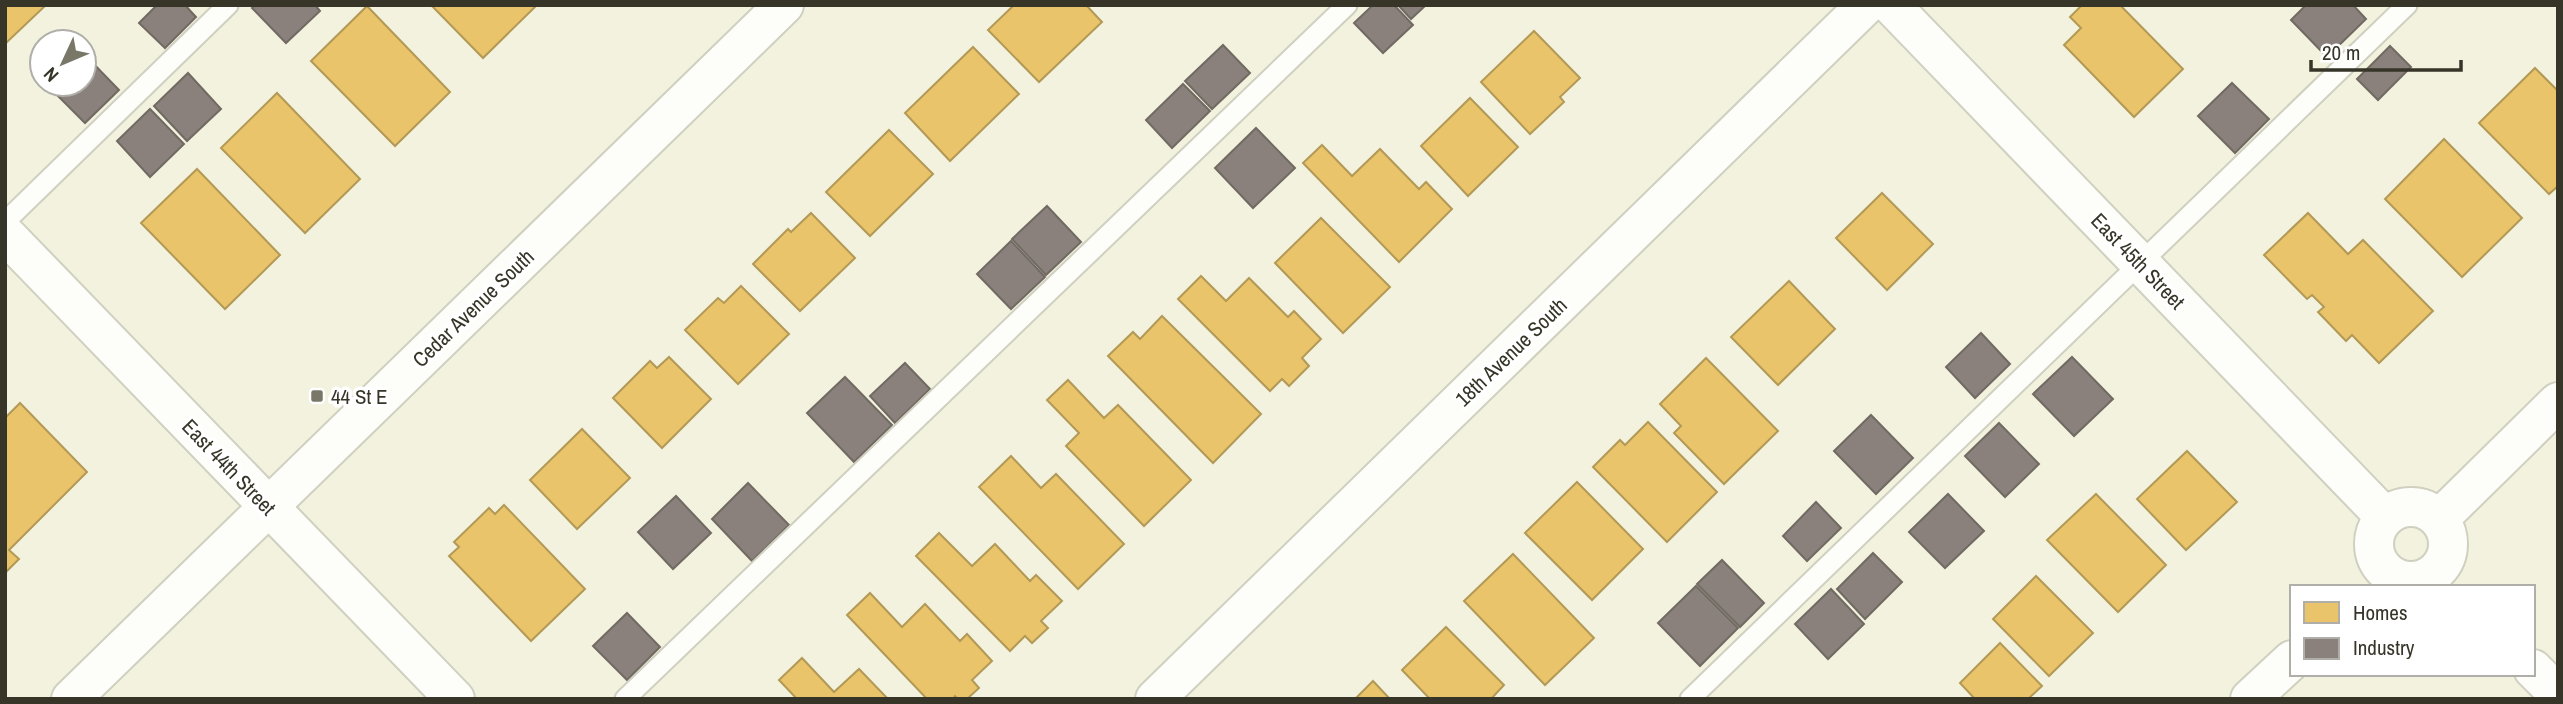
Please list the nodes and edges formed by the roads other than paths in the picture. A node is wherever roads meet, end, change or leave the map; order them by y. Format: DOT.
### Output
graph roads {
  1 [pos="228,5"];
  2 [pos="784,5"];
  3 [pos="1347,5"];
  4 [pos="1867,5"];
  5 [pos="1891,5"];
  6 [pos="2407,5"];
  7 [pos="5,222"];
  8 [pos="5,234"];
  9 [pos="2141,264"];
  10 [pos="2558,402"];
  11 [pos="268,508"];
  12 [pos="2385,517"];
  13 [pos="2439,519"];
  14 [pos="2377,579"];
  15 [pos="2445,579"];
  16 [pos="2290,662"];
  17 [pos="2535,671"];
  18 [pos="2558,694"];
  19 [pos="71,699"];
  20 [pos="455,699"];
  21 [pos="625,699"];
  22 [pos="1155,699"];
  23 [pos="1690,699"];
  24 [pos="2250,699"];
  1 -- 7 [label="lane"];
  2 -- 11 [label="street, Cedar Avenue South"];
  3 -- 21 [label="lane"];
  4 -- 22 [label="street, 18th Avenue South"];
  5 -- 9 [label="street, East 45th Street"];
  6 -- 9 [label="lane"];
  8 -- 11 [label="street, East 44th Street"];
  9 -- 12 [label="street, East 45th Street"];
  9 -- 23 [label="lane"];
  10 -- 13 [label="street"];
  11 -- 19 [label="street, Cedar Avenue South"];
  11 -- 20 [label="street, East 44th Street"];
  12 -- 13 [label="street"];
  12 -- 14 [label="street"];
  13 -- 15 [label="street"];
  14 -- 15 [label="street"];
  16 -- 24 [label="street"];
  17 -- 18 [label="street"];
}
